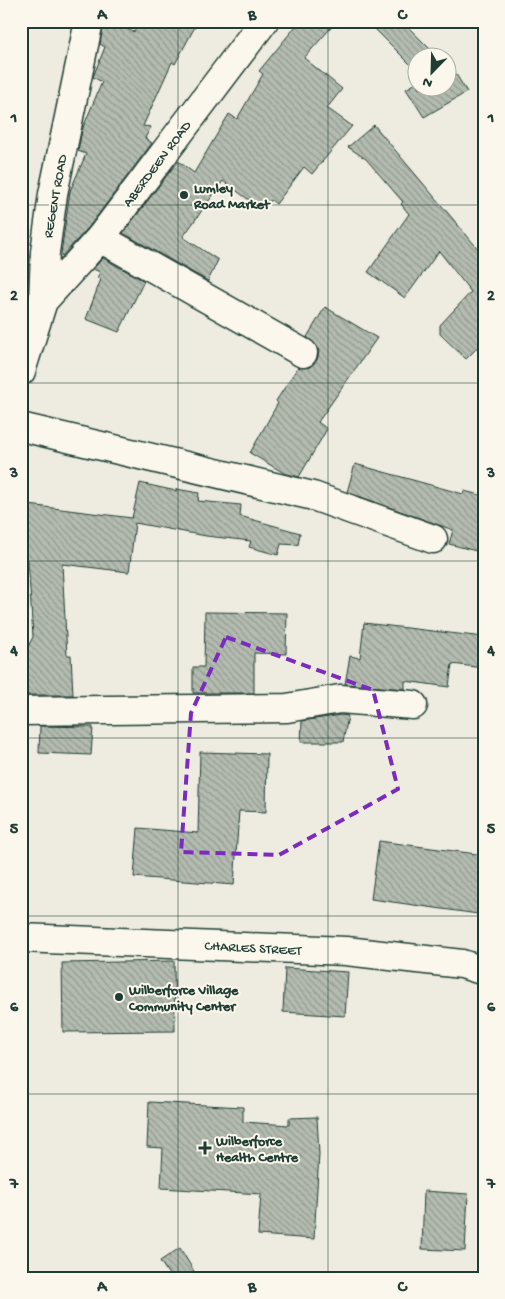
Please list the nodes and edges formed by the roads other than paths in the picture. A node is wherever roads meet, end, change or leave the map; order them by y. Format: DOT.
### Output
graph roads {
  1 [pos="89,21"];
  2 [pos="264,21"];
  3 [pos="100,238"];
  4 [pos="44,301"];
  5 [pos="303,353"];
  6 [pos="21,371"];
  7 [pos="21,427"];
  8 [pos="434,539"];
  9 [pos="413,705"];
  10 [pos="21,711"];
  11 [pos="21,938"];
  12 [pos="484,971"];
  1 -- 4 [label="street, REGENT ROAD"];
  2 -- 3 [label="street, ABERDEEN ROAD"];
  3 -- 4 [label="street, ABERDEEN ROAD"];
  3 -- 5 [label="street"];
  4 -- 6 [label="street, REGENT ROAD"];
  7 -- 8 [label="street"];
  9 -- 10 [label="street"];
  11 -- 12 [label="street, CHARLES STREET"];
}
